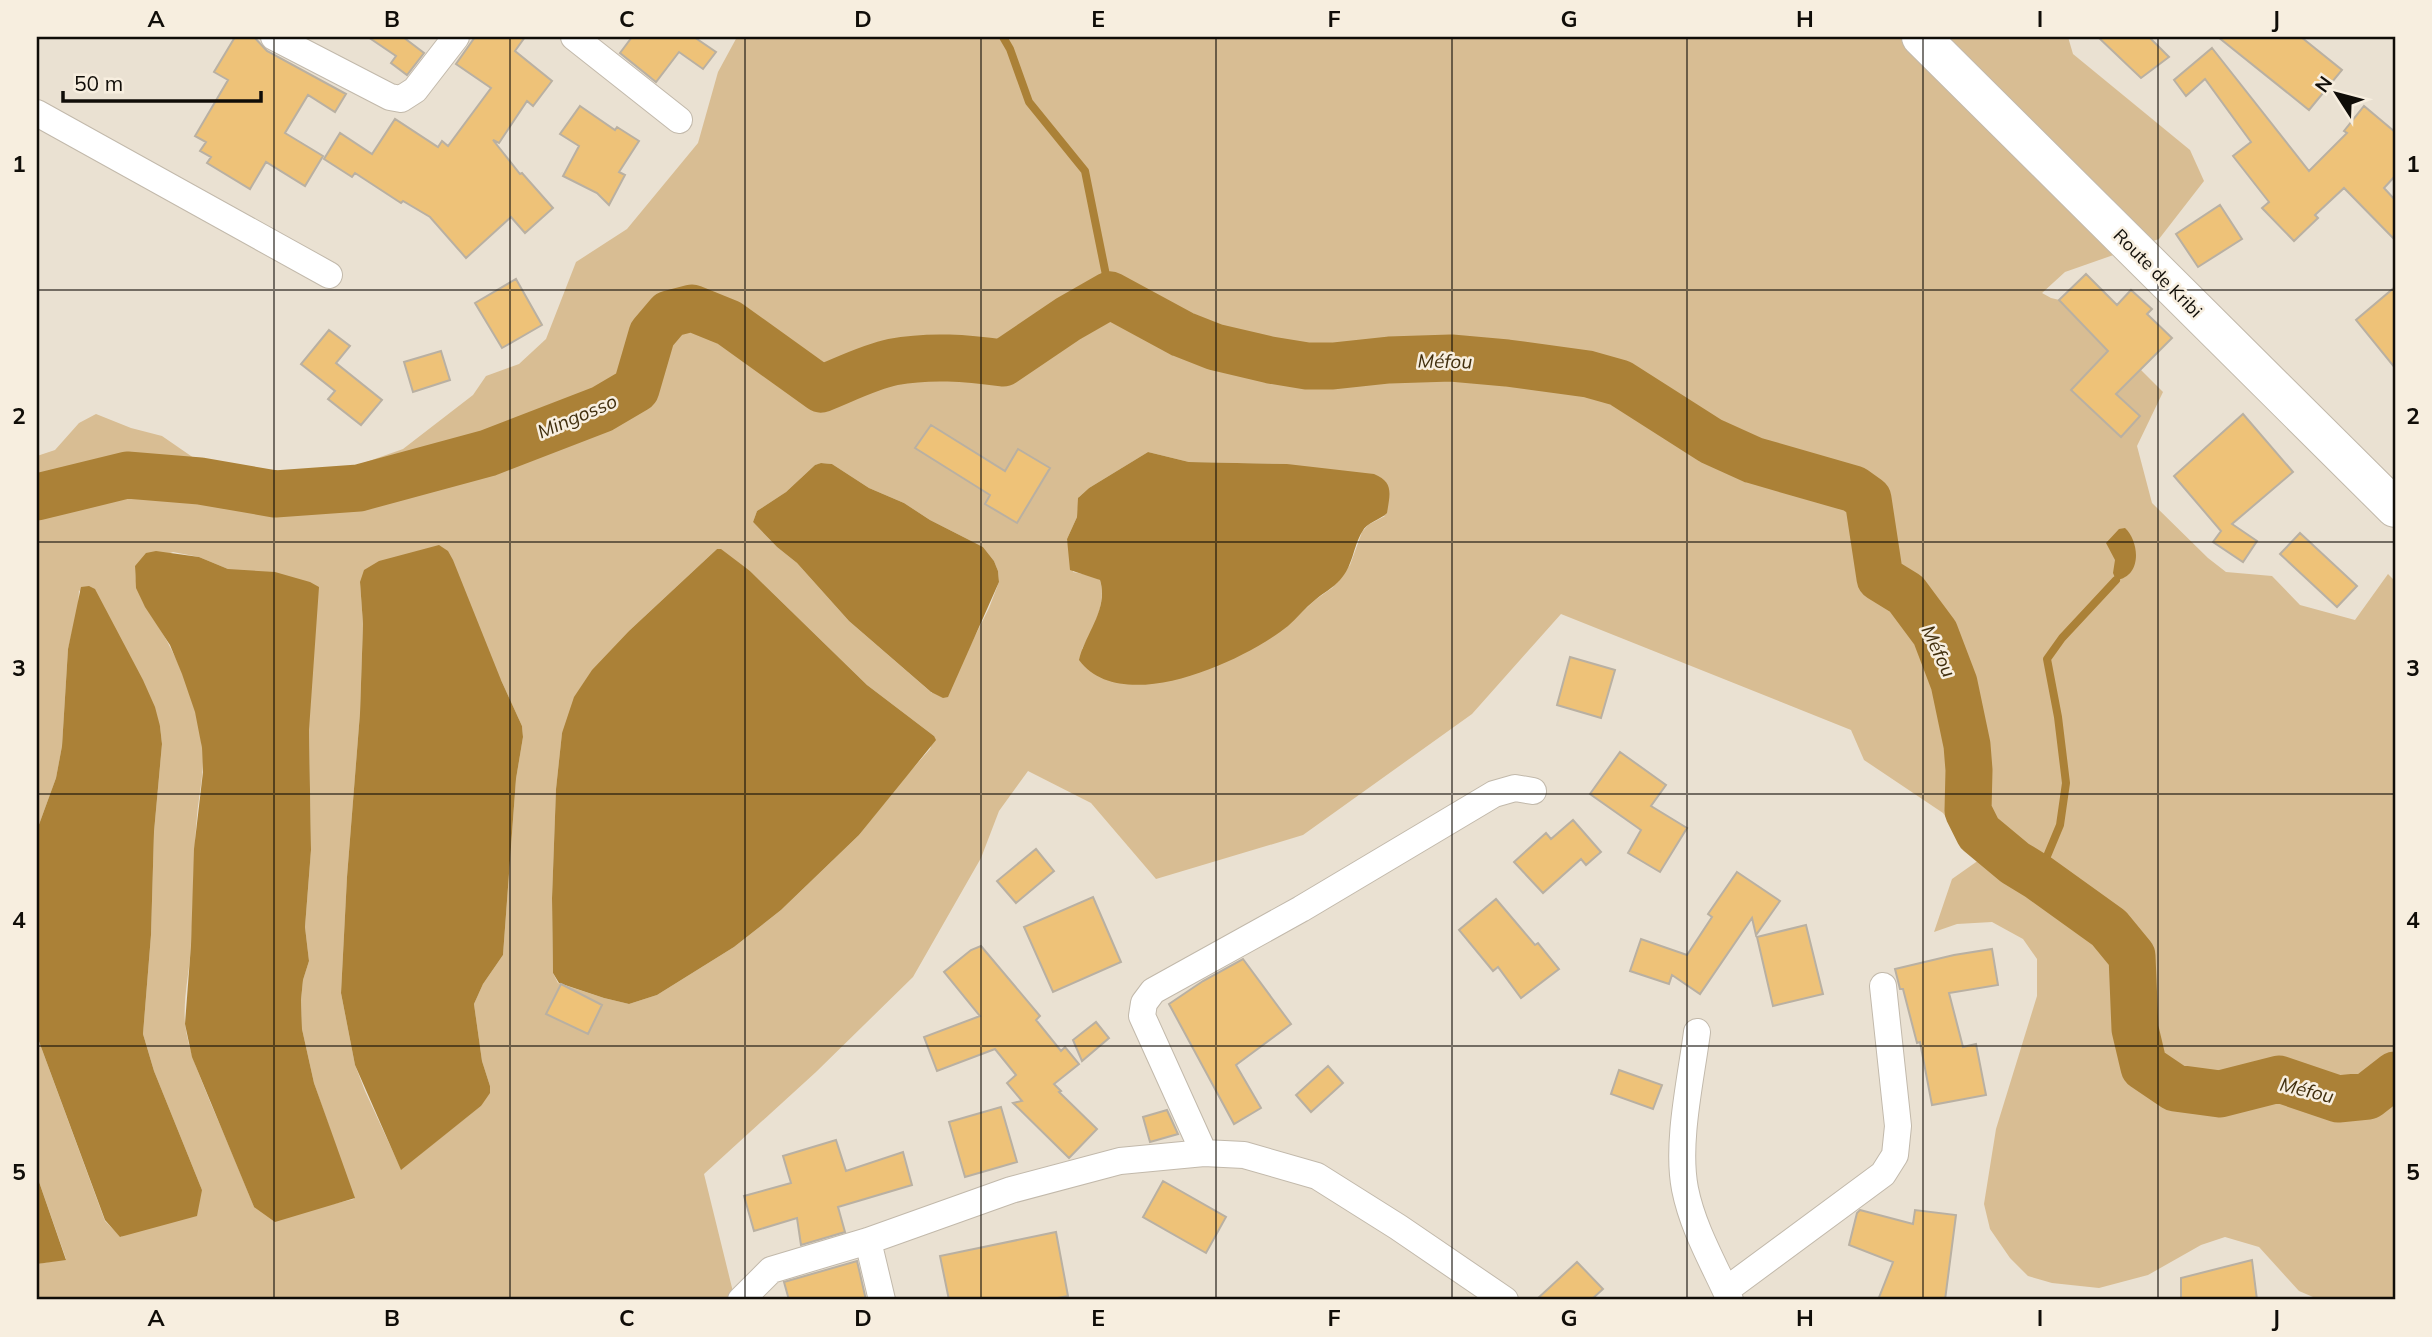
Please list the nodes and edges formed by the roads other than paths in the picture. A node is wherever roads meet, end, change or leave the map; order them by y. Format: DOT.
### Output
graph roads {
  1 [pos="274,37"];
  2 [pos="456,37"];
  3 [pos="574,37"];
  4 [pos="1921,37"];
  5 [pos="37,113"];
  6 [pos="679,120"];
  7 [pos="329,275"];
  8 [pos="2395,508"];
  9 [pos="1533,791"];
  10 [pos="1883,986"];
  11 [pos="1697,1032"];
  12 [pos="1204,1153"];
  13 [pos="867,1241"];
  14 [pos="1471,1291"];
  15 [pos="1728,1295"];
  16 [pos="741,1300"];
  17 [pos="882,1300"];
  18 [pos="1505,1300"];
  1 -- 2 [label="street"];
  3 -- 6 [label="street"];
  4 -- 8 [label="main road, Route de Kribi"];
  5 -- 7 [label="street"];
  9 -- 12 [label="street"];
  10 -- 15 [label="street"];
  11 -- 15 [label="street"];
  12 -- 13 [label="street"];
  12 -- 14 [label="street"];
  13 -- 16 [label="street"];
  13 -- 17 [label="street"];
  14 -- 18 [label="street"];
}
